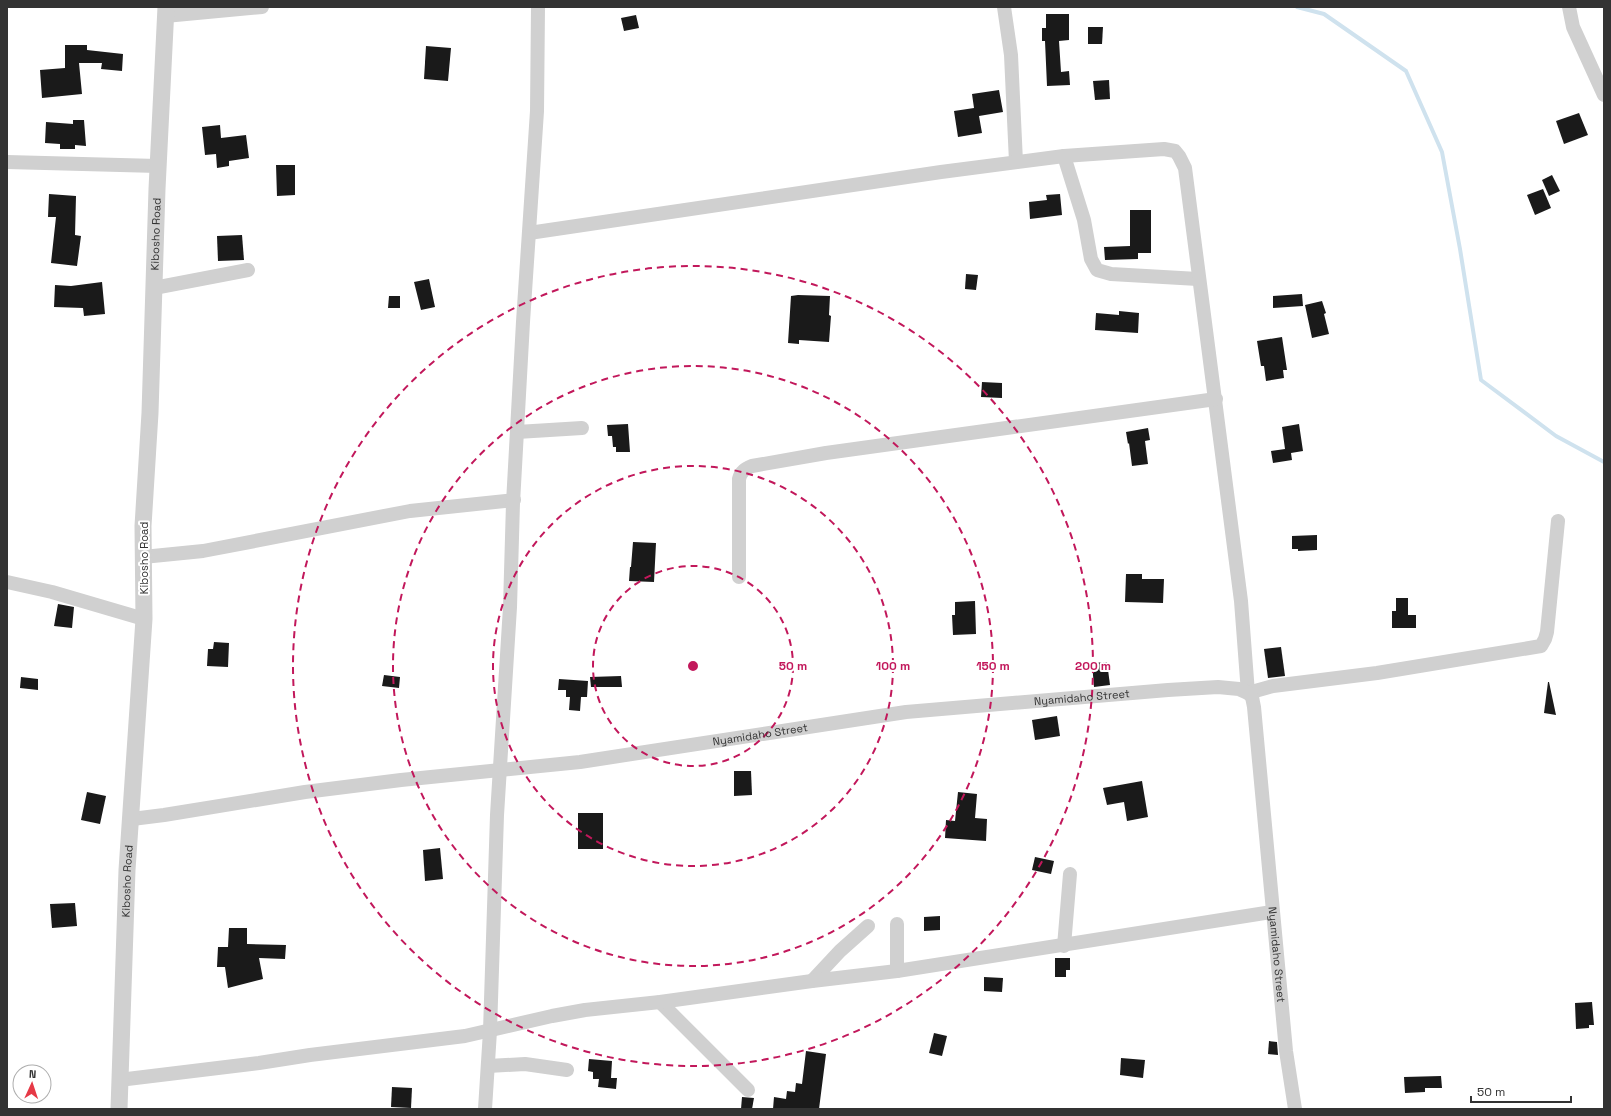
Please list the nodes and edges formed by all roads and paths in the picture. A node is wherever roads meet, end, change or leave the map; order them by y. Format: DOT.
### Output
graph roads {
  1 [pos="262,7"];
  2 [pos="538,7"];
  3 [pos="1004,7"];
  4 [pos="1569,7"];
  5 [pos="166,12"];
  6 [pos="1604,95"];
  7 [pos="1064,156"];
  8 [pos="7,162"];
  9 [pos="1016,162"];
  10 [pos="158,166"];
  11 [pos="528,233"];
  12 [pos="248,270"];
  13 [pos="1198,279"];
  14 [pos="154,288"];
  15 [pos="1216,399"];
  16 [pos="582,428"];
  17 [pos="517,432"];
  18 [pos="514,500"];
  19 [pos="1558,521"];
  20 [pos="143,557"];
  21 [pos="739,577"];
  22 [pos="7,582"];
  23 [pos="144,619"];
  24 [pos="1248,693"];
  25 [pos="500,769"];
  26 [pos="132,819"];
  27 [pos="1070,874"];
  28 [pos="1272,912"];
  29 [pos="897,924"];
  30 [pos="868,926"];
  31 [pos="1064,946"];
  32 [pos="897,971"];
  33 [pos="812,981"];
  34 [pos="660,1002"];
  35 [pos="490,1031"];
  36 [pos="488,1066"];
  37 [pos="567,1070"];
  38 [pos="119,1080"];
  39 [pos="748,1090"];
  40 [pos="119,1109"];
  41 [pos="485,1109"];
  42 [pos="1295,1109"];
  1 -- 5 [label="street"];
  2 -- 11 [label="street"];
  3 -- 9 [label="street"];
  4 -- 6 [label="street"];
  5 -- 10 [label="street, Kibosho Road"];
  7 -- 9 [label="street"];
  7 -- 13 [label="street"];
  7 -- 13 [label="street"];
  8 -- 10 [label="street"];
  9 -- 11 [label="street"];
  10 -- 14 [label="street, Kibosho Road"];
  11 -- 17 [label="street"];
  12 -- 14 [label="street"];
  13 -- 15 [label="street"];
  14 -- 20 [label="street, Kibosho Road"];
  15 -- 21 [label="street"];
  15 -- 24 [label="street"];
  16 -- 17 [label="street"];
  17 -- 18 [label="street"];
  18 -- 20 [label="street"];
  18 -- 25 [label="street"];
  19 -- 24 [label="street"];
  20 -- 23 [label="street, Kibosho Road"];
  22 -- 23 [label="street"];
  23 -- 26 [label="street, Kibosho Road"];
  24 -- 25 [label="street, Nyamidaho Street"];
  24 -- 28 [label="street, Nyamidaho Street"];
  25 -- 26 [label="street, Nyamidaho Street"];
  25 -- 35 [label="street"];
  26 -- 38 [label="street, Kibosho Road"];
  27 -- 31 [label="street"];
  28 -- 31 [label="street"];
  28 -- 42 [label="street, Nyamidaho Street"];
  29 -- 32 [label="street"];
  30 -- 33 [label="street"];
  31 -- 32 [label="street"];
  32 -- 33 [label="street"];
  33 -- 34 [label="street"];
  34 -- 35 [label="street"];
  34 -- 39 [label="street"];
  35 -- 36 [label="street"];
  35 -- 38 [label="street"];
  36 -- 37 [label="street"];
  36 -- 41 [label="street"];
  38 -- 40 [label="street, Kibosho Road"];
}
